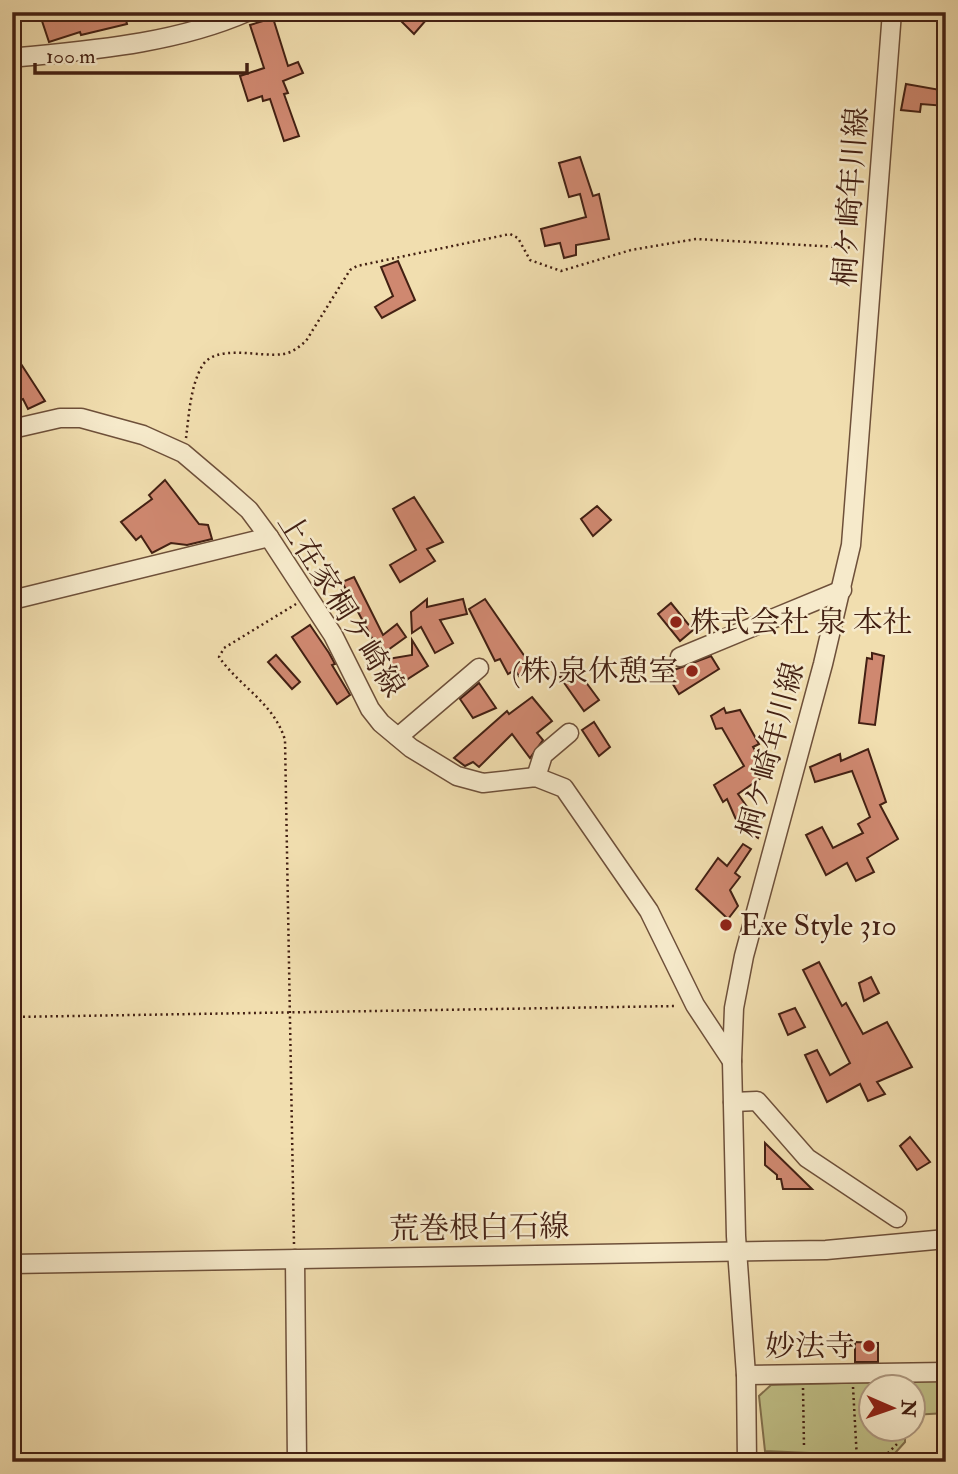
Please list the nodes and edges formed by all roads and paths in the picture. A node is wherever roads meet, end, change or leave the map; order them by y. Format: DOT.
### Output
graph roads {
  1 [pos="247,12"];
  2 [pos="892,12"];
  3 [pos="12,58"];
  4 [pos="875,249"];
  5 [pos="12,429"];
  6 [pos="183,453"];
  7 [pos="269,537"];
  8 [pos="842,590"];
  9 [pos="308,597"];
  10 [pos="12,600"];
  11 [pos="680,657"];
  12 [pos="479,668"];
  13 [pos="569,733"];
  14 [pos="398,737"];
  15 [pos="536,778"];
  16 [pos="695,1005"];
  17 [pos="290,1013"];
  18 [pos="12,1017"];
  19 [pos="732,1061"];
  20 [pos="733,1102"];
  21 [pos="897,1218"];
  22 [pos="946,1239"];
  23 [pos="737,1252"];
  24 [pos="295,1259"];
  25 [pos="12,1264"];
  26 [pos="946,1372"];
  27 [pos="802,1374"];
  28 [pos="852,1374"];
  29 [pos="746,1375"];
  30 [pos="898,1442"];
  31 [pos="804,1446"];
  32 [pos="856,1460"];
  33 [pos="880,1461"];
  34 [pos="297,1462"];
  35 [pos="747,1462"];
  1 -- 3 [label="street"];
  2 -- 4 [label="street, 桐ケ崎年川線"];
  4 -- 6 [label="path"];
  4 -- 8 [label="street, 桐ケ崎年川線"];
  5 -- 6 [label="street, 上在家桐ケ崎線"];
  6 -- 7 [label="street, 上在家桐ケ崎線"];
  7 -- 9 [label="street, 上在家桐ケ崎線"];
  7 -- 10 [label="street"];
  8 -- 11 [label="street"];
  8 -- 19 [label="street, 桐ケ崎年川線"];
  9 -- 14 [label="street, 上在家桐ケ崎線"];
  9 -- 17 [label="path"];
  12 -- 14 [label="street"];
  13 -- 15 [label="street"];
  14 -- 15 [label="street, 上在家桐ケ崎線"];
  15 -- 16 [label="street"];
  16 -- 17 [label="path"];
  16 -- 19 [label="street"];
  17 -- 18 [label="path"];
  17 -- 24 [label="path"];
  19 -- 20 [label="street, 桐ケ崎年川線"];
  20 -- 21 [label="street"];
  20 -- 23 [label="street, 桐ケ崎年川線"];
  22 -- 23 [label="street, 荒巻根白石線"];
  23 -- 24 [label="street, 荒巻根白石線"];
  23 -- 29 [label="street, 桐ケ崎年川線"];
  24 -- 25 [label="street, 荒巻根白石線"];
  24 -- 34 [label="street"];
  26 -- 28 [label="street"];
  27 -- 28 [label="street"];
  27 -- 29 [label="street"];
  27 -- 31 [label="path"];
  28 -- 32 [label="path"];
  29 -- 35 [label="street, 桐ケ崎年川線"];
  30 -- 33 [label="path"];
}
